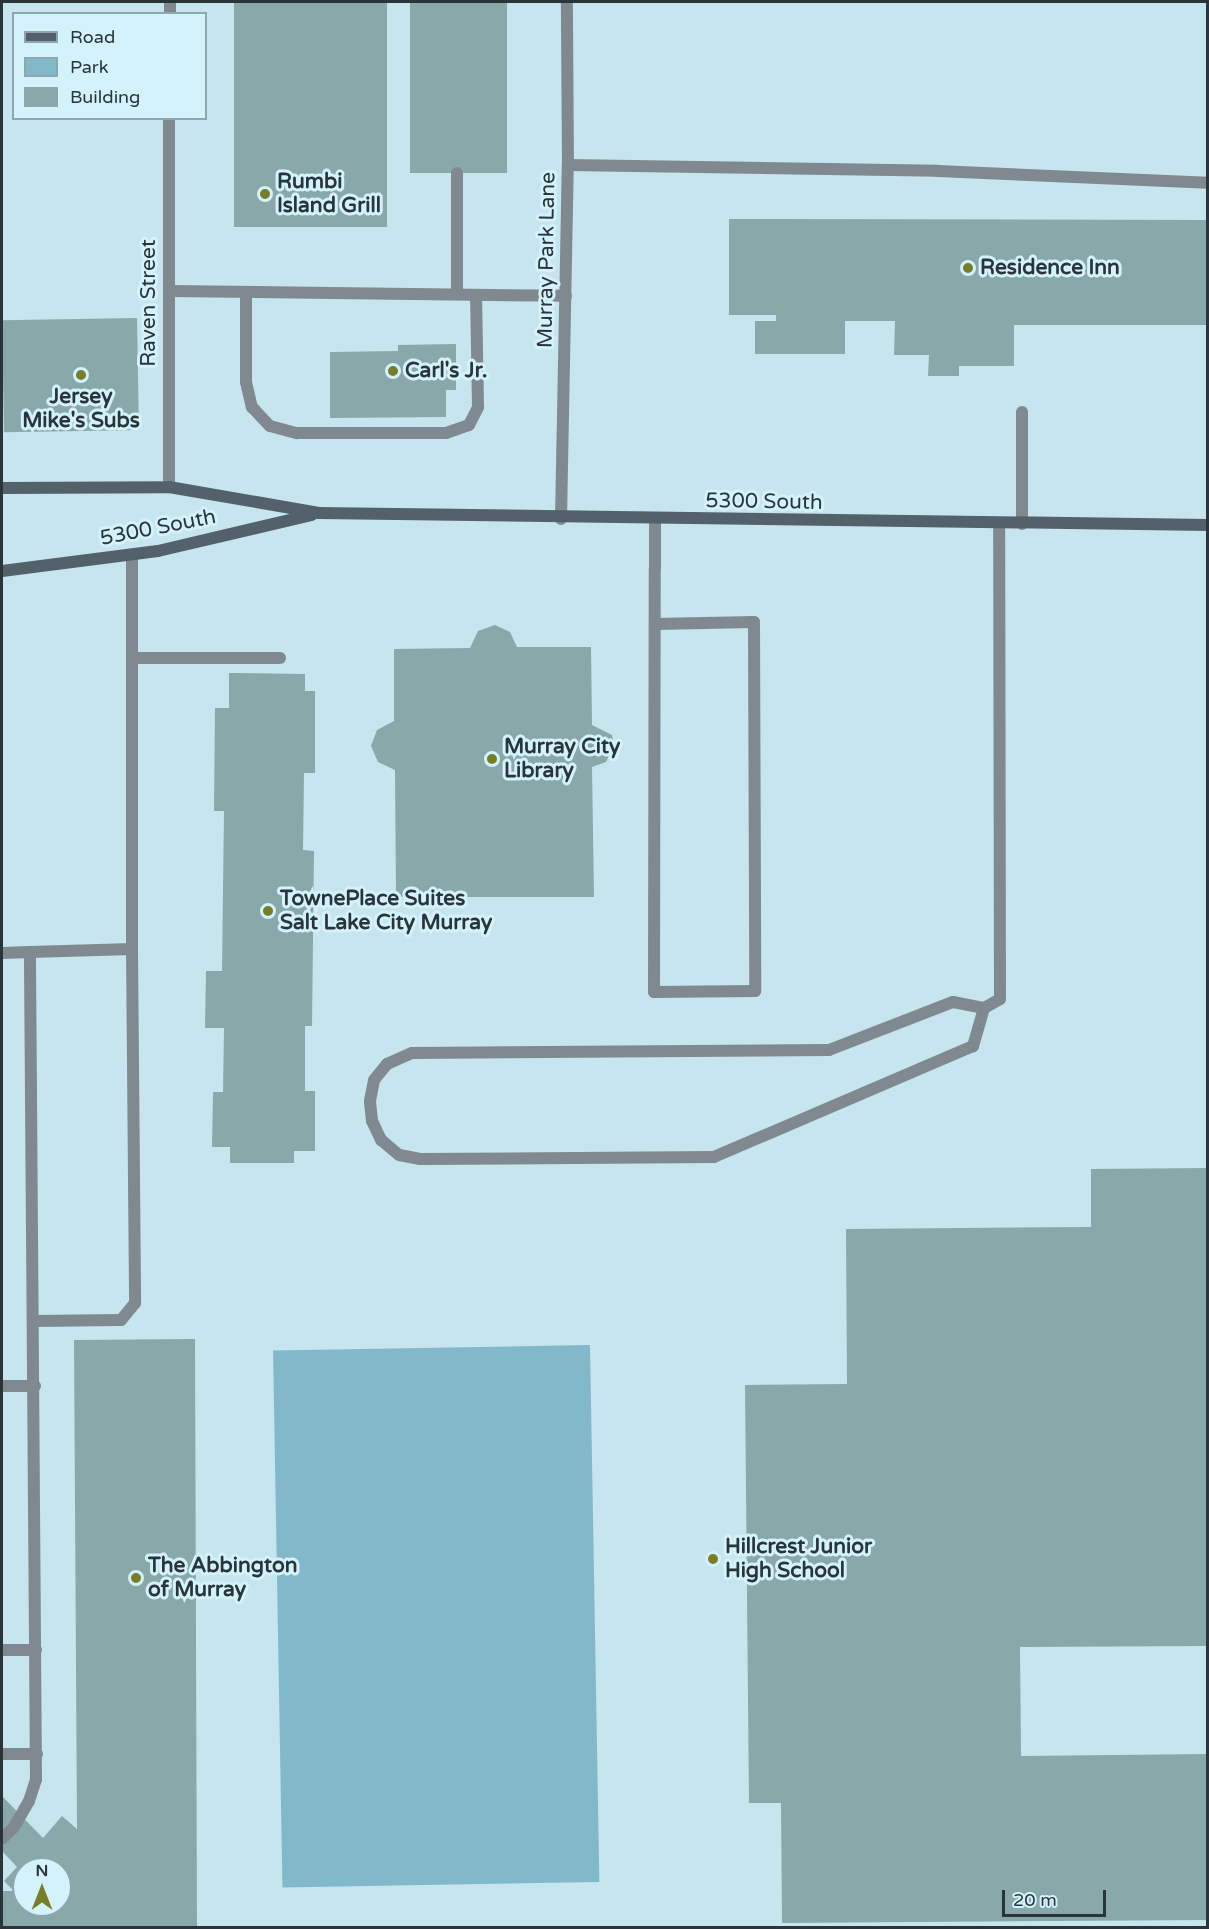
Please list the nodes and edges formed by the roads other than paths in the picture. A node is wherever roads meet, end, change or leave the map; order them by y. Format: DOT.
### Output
graph roads {
  1 [pos="567,2"];
  2 [pos="169,120"];
  3 [pos="568,165"];
  4 [pos="457,172"];
  5 [pos="1208,183"];
  6 [pos="169,291"];
  7 [pos="246,292"];
  8 [pos="457,294"];
  9 [pos="476,295"];
  10 [pos="566,296"];
  11 [pos="1022,412"];
  12 [pos="169,487"];
  13 [pos="2,489"];
  14 [pos="319,513"];
  15 [pos="561,519"];
  16 [pos="656,520"];
  17 [pos="999,524"];
  18 [pos="1022,524"];
  19 [pos="1208,525"];
  20 [pos="132,555"];
  21 [pos="2,571"];
  22 [pos="655,624"];
  23 [pos="132,658"];
  24 [pos="280,658"];
  25 [pos="132,949"];
  26 [pos="30,952"];
  27 [pos="2,953"];
  28 [pos="984,1008"];
  29 [pos="34,1321"];
  30 [pos="2,1386"];
  31 [pos="35,1386"];
  32 [pos="2,1650"];
  33 [pos="36,1650"];
  34 [pos="2,1754"];
  35 [pos="37,1754"];
  36 [pos="2,1839"];
  1 -- 3 [label="street, Murray Park Lane"];
  2 -- 6 [label="street, Raven Street"];
  3 -- 5 [label="street"];
  3 -- 10 [label="street, Murray Park Lane"];
  4 -- 8 [label="street"];
  6 -- 7 [label="street"];
  6 -- 12 [label="street, Raven Street"];
  7 -- 8 [label="street"];
  7 -- 9 [label="street"];
  8 -- 9 [label="street"];
  9 -- 10 [label="street"];
  10 -- 15 [label="street, Murray Park Lane"];
  11 -- 18 [label="street"];
  12 -- 13 [label="main road, 5300 South"];
  12 -- 14 [label="main road, 5300 South"];
  14 -- 15 [label="main road, 5300 South"];
  14 -- 20 [label="main road, 5300 South"];
  15 -- 16 [label="main road, 5300 South"];
  16 -- 17 [label="main road, 5300 South"];
  16 -- 22 [label="street"];
  17 -- 18 [label="main road, 5300 South"];
  17 -- 28 [label="street"];
  18 -- 19 [label="main road, 5300 South"];
  20 -- 21 [label="main road, 5300 South"];
  20 -- 23 [label="street"];
  22 -- 22 [label="street"];
  23 -- 24 [label="street"];
  23 -- 25 [label="street"];
  25 -- 26 [label="street"];
  25 -- 29 [label="street"];
  26 -- 27 [label="street"];
  26 -- 29 [label="street"];
  28 -- 28 [label="street"];
  29 -- 31 [label="street"];
  30 -- 31 [label="street"];
  31 -- 33 [label="street"];
  32 -- 33 [label="street"];
  33 -- 35 [label="street"];
  34 -- 35 [label="street"];
  35 -- 36 [label="street"];
}
